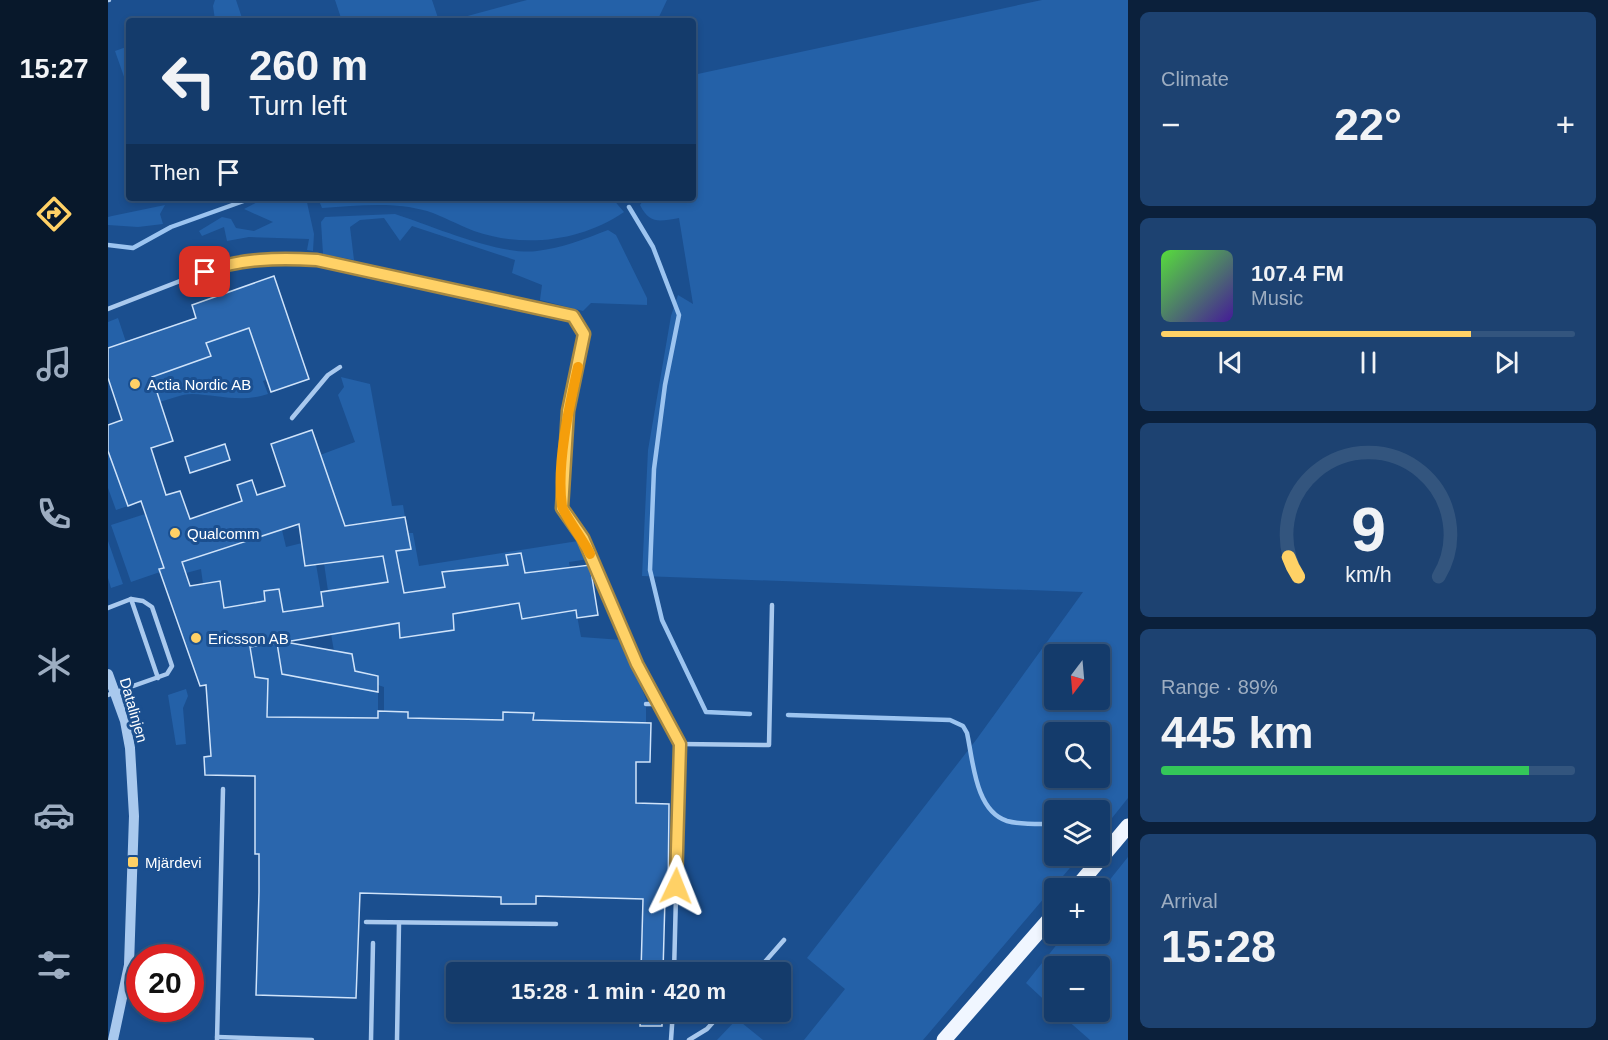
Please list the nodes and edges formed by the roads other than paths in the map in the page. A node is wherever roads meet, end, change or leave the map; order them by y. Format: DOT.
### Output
graph roads {
  1 [pos="108,309"];
  2 [pos="340,367"];
  3 [pos="292,418"];
  4 [pos="131,599"];
  5 [pos="772,605"];
  6 [pos="108,608"];
  7 [pos="108,674"];
  8 [pos="158,678"];
  9 [pos="112,694"];
  10 [pos="646,704"];
  11 [pos="657,704"];
  12 [pos="680,744"];
  13 [pos="223,789"];
  14 [pos="1128,826"];
  15 [pos="1085,878"];
  16 [pos="366,922"];
  17 [pos="399,923"];
  18 [pos="556,924"];
  19 [pos="1044,926"];
  20 [pos="784,939"];
  21 [pos="373,943"];
  22 [pos="1020,956"];
  23 [pos="674,962"];
  24 [pos="764,962"];
  25 [pos="672,1022"];
  26 [pos="713,1022"];
  27 [pos="217,1039"];
  28 [pos="113,1040"];
  29 [pos="312,1040"];
  30 [pos="371,1040"];
  31 [pos="397,1040"];
  32 [pos="670,1040"];
  33 [pos="689,1040"];
  34 [pos="944,1040"];
  35 [pos="959,1040"];
  1 -- 11 [label="lane"];
  2 -- 3 [label="lane"];
  4 -- 6 [label="lane"];
  4 -- 8 [label="lane"];
  4 -- 8 [label="lane"];
  5 -- 12 [label="lane"];
  7 -- 9 [label="street, Datalinjen"];
  8 -- 9 [label="lane"];
  9 -- 28 [label="street, Datalinjen"];
  10 -- 11 [label="lane"];
  11 -- 12 [label="lane"];
  12 -- 23 [label="lane"];
  13 -- 27 [label="lane"];
  14 -- 15 [label="main road"];
  16 -- 17 [label="lane"];
  17 -- 18 [label="lane"];
  17 -- 31 [label="lane"];
  19 -- 22 [label="main road"];
  20 -- 24 [label="lane"];
  21 -- 30 [label="lane"];
  22 -- 34 [label="main road"];
  22 -- 35 [label="main road"];
  25 -- 32 [label="lane"];
  26 -- 33 [label="lane"];
  27 -- 29 [label="lane"];
}
